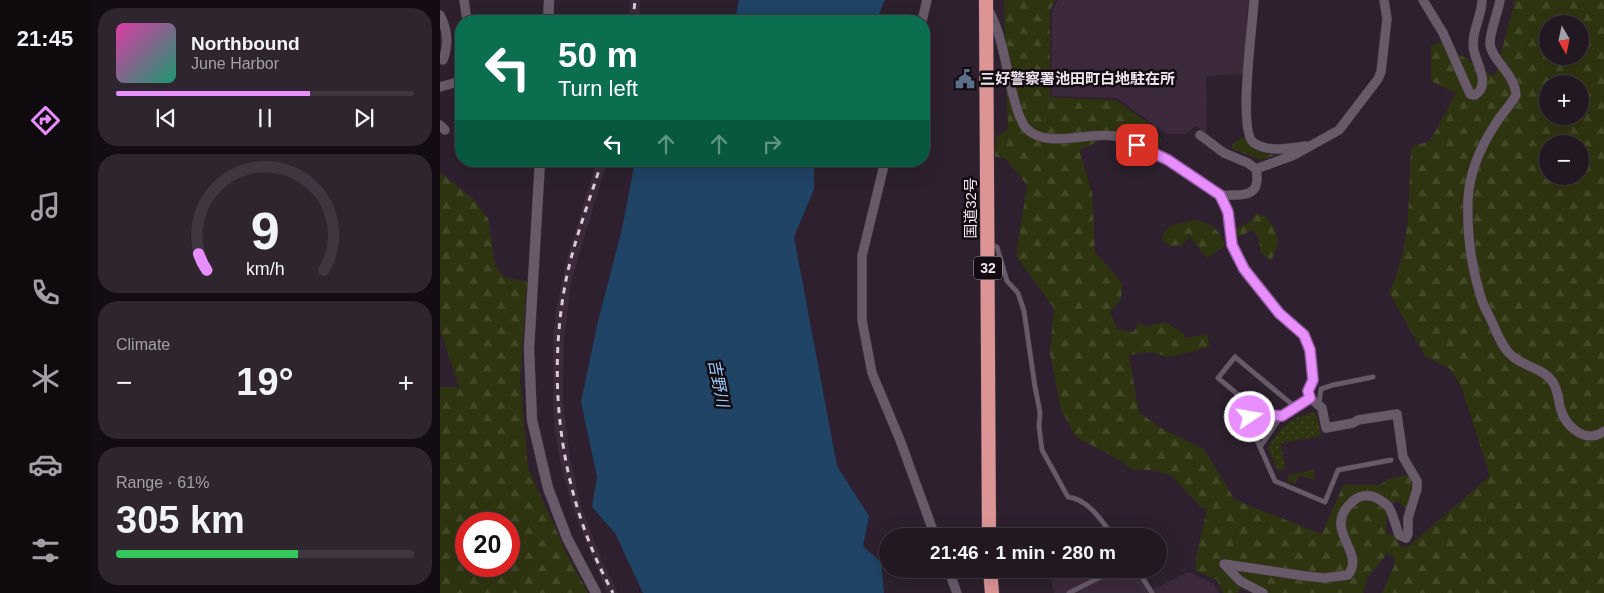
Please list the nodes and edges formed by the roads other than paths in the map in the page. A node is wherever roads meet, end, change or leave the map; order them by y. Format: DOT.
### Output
graph roads {
  1 [pos="464,0"];
  2 [pos="549,0"];
  3 [pos="927,0"];
  4 [pos="1254,0"];
  5 [pos="1384,0"];
  6 [pos="1423,0"];
  7 [pos="1500,0"];
  8 [pos="1483,1"];
  9 [pos="986,3"];
  10 [pos="440,15"];
  11 [pos="467,15"];
  12 [pos="548,15"];
  13 [pos="923,15"];
  14 [pos="443,60"];
  15 [pos="455,83"];
  16 [pos="440,87"];
  17 [pos="1200,135"];
  18 [pos="1308,146"];
  19 [pos="540,167"];
  20 [pos="884,167"];
  21 [pos="1256,169"];
  22 [pos="1220,195"];
  23 [pos="987,244"];
  24 [pos="1373,377"];
  25 [pos="1310,398"];
  26 [pos="1319,405"];
  27 [pos="1294,406"];
  28 [pos="1255,407"];
  29 [pos="1282,416"];
  30 [pos="1604,431"];
  31 [pos="1260,447"];
  32 [pos="1391,460"];
  33 [pos="932,528"];
  34 [pos="989,528"];
  35 [pos="1108,528"];
  36 [pos="952,578"];
  37 [pos="991,578"];
  38 [pos="1098,578"];
  39 [pos="1143,578"];
  40 [pos="596,593"];
  41 [pos="958,593"];
  42 [pos="992,593"];
  43 [pos="1069,593"];
  44 [pos="1152,593"];
  45 [pos="1263,593"];
  1 -- 11 [label="street"];
  2 -- 12 [label="street"];
  3 -- 13 [label="street"];
  4 -- 18 [label="street"];
  5 -- 18 [label="street"];
  6 -- 8 [label="street"];
  7 -- 30 [label="street"];
  9 -- 22 [label="street"];
  9 -- 23 [label="highway, 国道32号 / 32"];
  10 -- 14 [label="street"];
  15 -- 16 [label="street"];
  17 -- 21 [label="street"];
  18 -- 21 [label="street"];
  19 -- 40 [label="street"];
  20 -- 33 [label="street"];
  21 -- 22 [label="street"];
  22 -- 25 [label="street"];
  23 -- 34 [label="highway, 国道32号 / 32"];
  23 -- 35 [label="lane"];
  24 -- 26 [label="lane"];
  25 -- 26 [label="street"];
  25 -- 27 [label="lane"];
  26 -- 45 [label="street"];
  27 -- 28 [label="lane"];
  27 -- 29 [label="lane"];
  28 -- 29 [label="lane"];
  28 -- 31 [label="lane"];
  29 -- 31 [label="lane"];
  31 -- 32 [label="lane"];
  36 -- 41 [label="street"];
  37 -- 42 [label="highway"];
  38 -- 43 [label="lane"];
  39 -- 44 [label="lane"];
}
